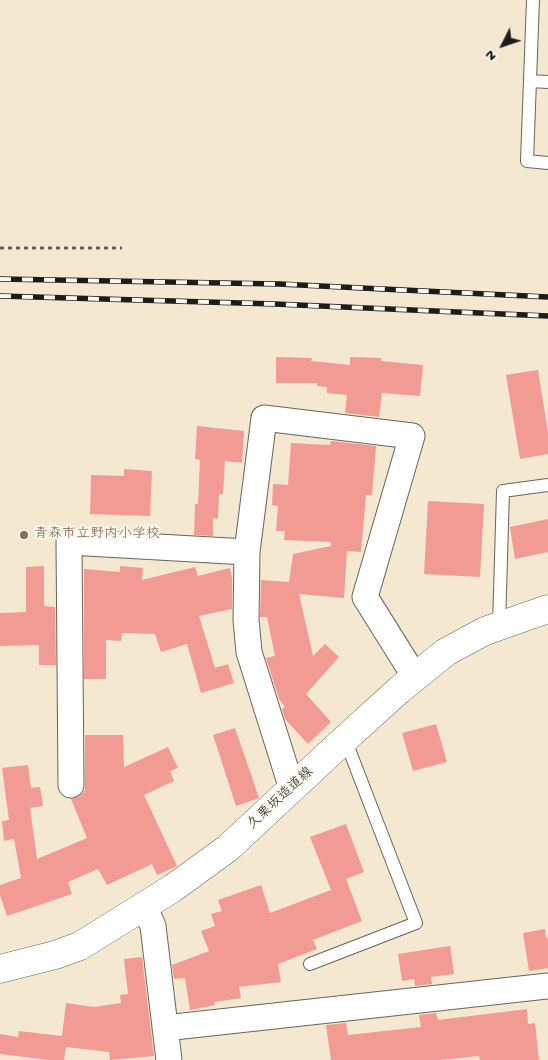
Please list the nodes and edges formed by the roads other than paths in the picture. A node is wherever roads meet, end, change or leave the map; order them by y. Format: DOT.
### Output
graph roads {
  1 [pos="533,0"];
  2 [pos="530,81"];
  3 [pos="548,82"];
  4 [pos="548,163"];
  5 [pos="548,486"];
  6 [pos="247,552"];
  7 [pos="548,609"];
  8 [pos="499,626"];
  9 [pos="415,677"];
  10 [pos="345,739"];
  11 [pos="71,784"];
  12 [pos="292,789"];
  13 [pos="144,906"];
  14 [pos="310,964"];
  15 [pos="0,969"];
  16 [pos="548,986"];
  17 [pos="165,1028"];
  18 [pos="169,1060"];
  1 -- 2 [label="lane"];
  2 -- 3 [label="lane"];
  2 -- 4 [label="lane"];
  5 -- 8 [label="lane"];
  6 -- 9 [label="street"];
  6 -- 11 [label="street"];
  6 -- 12 [label="street"];
  7 -- 8 [label="main road, 久栗坂造道線"];
  8 -- 9 [label="main road, 久栗坂造道線"];
  9 -- 10 [label="main road, 久栗坂造道線"];
  10 -- 12 [label="main road, 久栗坂造道線"];
  10 -- 14 [label="lane"];
  12 -- 13 [label="main road, 久栗坂造道線"];
  13 -- 15 [label="main road, 久栗坂造道線"];
  13 -- 17 [label="street"];
  16 -- 17 [label="street"];
  17 -- 18 [label="street"];
}
